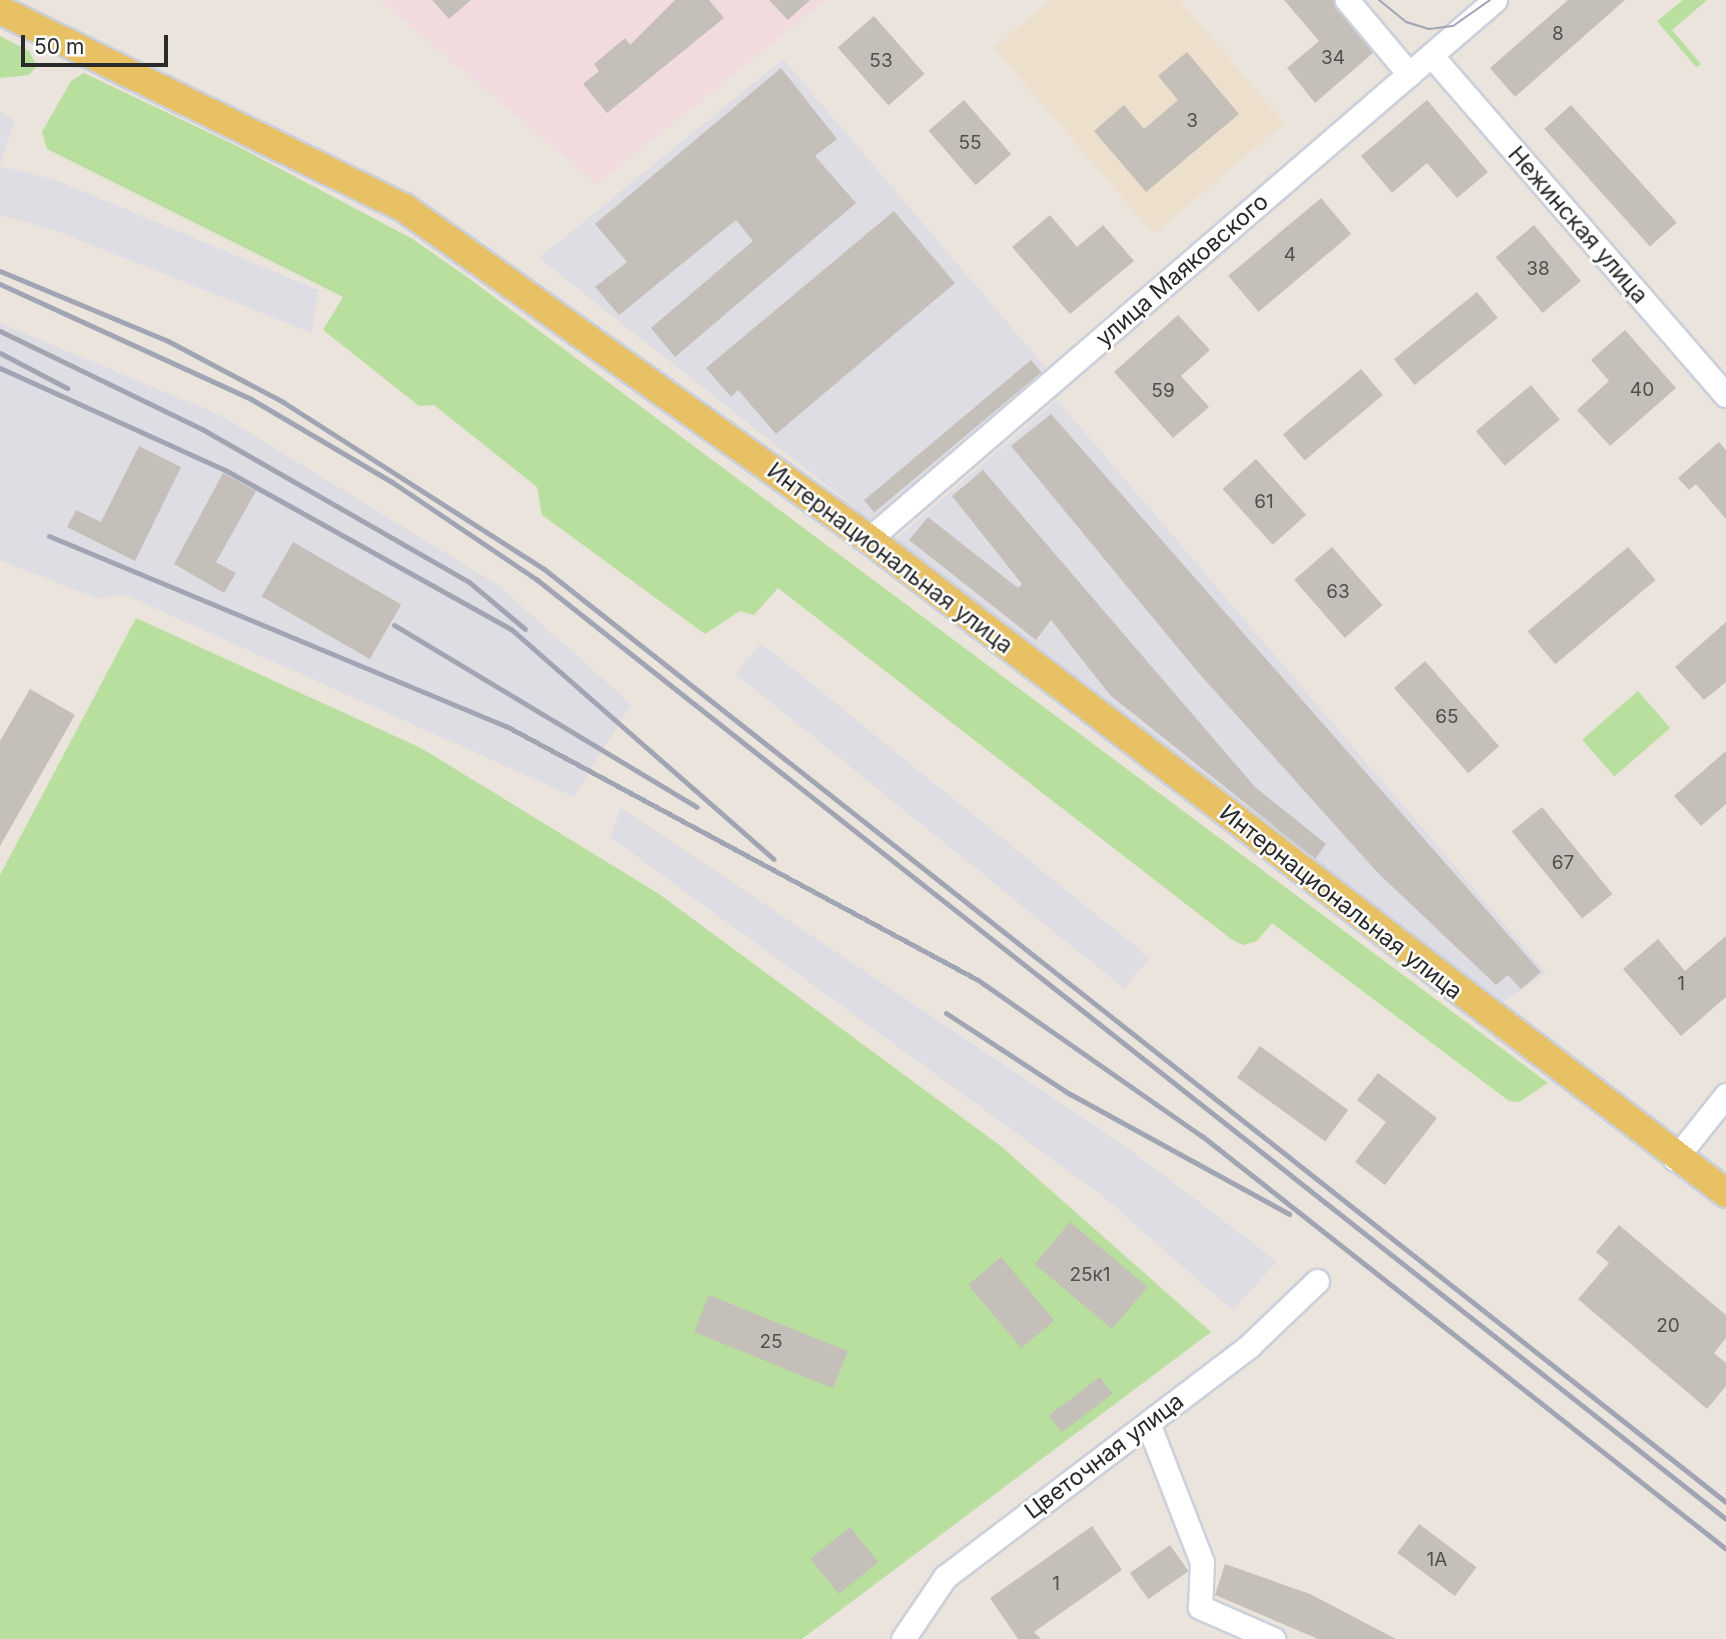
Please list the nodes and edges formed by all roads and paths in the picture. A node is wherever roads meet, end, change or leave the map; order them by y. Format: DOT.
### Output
graph roads {
  1 [pos="1348,0"];
  2 [pos="1495,0"];
  3 [pos="0,10"];
  4 [pos="1431,55"];
  5 [pos="1409,74"];
  6 [pos="1726,395"];
  7 [pos="869,539"];
  8 [pos="1726,1095"];
  9 [pos="1675,1159"];
  10 [pos="1726,1193"];
  11 [pos="1317,1281"];
  12 [pos="1148,1423"];
  13 [pos="903,1639"];
  14 [pos="1273,1639"];
  1 -- 5 [label="street"];
  2 -- 4 [label="street, улица Маяковского"];
  3 -- 7 [label="main road, Интернациональная улица"];
  4 -- 5 [label="street, улица Маяковского"];
  4 -- 6 [label="street, Нежинская улица"];
  5 -- 7 [label="street, улица Маяковского"];
  7 -- 9 [label="main road, Интернациональная улица"];
  8 -- 9 [label="street"];
  9 -- 10 [label="main road, Интернациональная улица"];
  11 -- 12 [label="street, Цветочная улица"];
  12 -- 13 [label="street, Цветочная улица"];
  12 -- 14 [label="street"];
}
